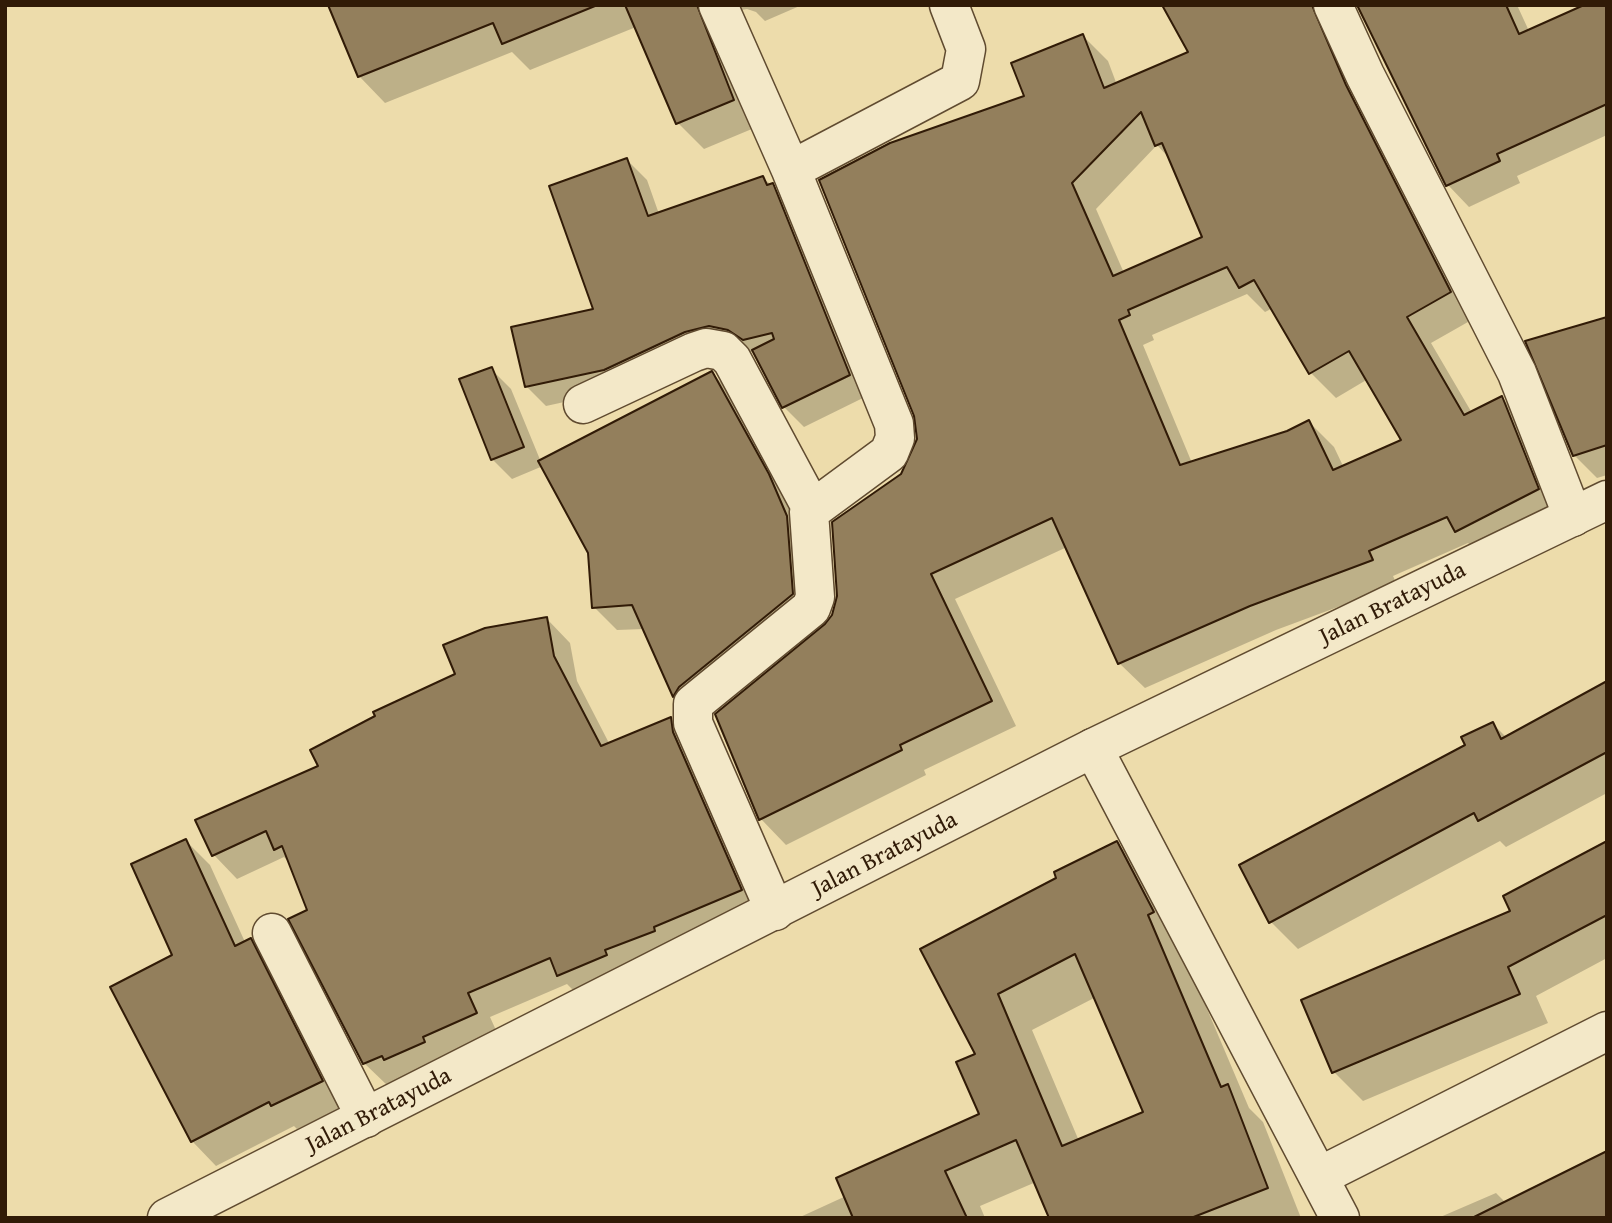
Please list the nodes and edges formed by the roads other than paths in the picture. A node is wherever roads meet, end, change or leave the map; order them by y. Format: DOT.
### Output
graph roads {
  1 [pos="718,5"];
  2 [pos="949,5"];
  3 [pos="1333,5"];
  4 [pos="790,170"];
  5 [pos="583,404"];
  6 [pos="1607,500"];
  7 [pos="811,509"];
  8 [pos="1573,517"];
  9 [pos="1093,748"];
  10 [pos="775,911"];
  11 [pos="272,933"];
  12 [pos="1607,1031"];
  13 [pos="366,1118"];
  14 [pos="1320,1175"];
  15 [pos="167,1218"];
  16 [pos="1340,1218"];
  1 -- 4 [label="street"];
  2 -- 4 [label="street"];
  3 -- 8 [label="street"];
  4 -- 7 [label="street"];
  5 -- 7 [label="street"];
  6 -- 8 [label="street, Jalan Bratayuda"];
  7 -- 10 [label="street"];
  8 -- 9 [label="street, Jalan Bratayuda"];
  9 -- 10 [label="street, Jalan Bratayuda"];
  9 -- 14 [label="street"];
  10 -- 13 [label="street, Jalan Bratayuda"];
  11 -- 13 [label="street"];
  12 -- 14 [label="street"];
  13 -- 15 [label="street, Jalan Bratayuda"];
  14 -- 16 [label="street"];
}
